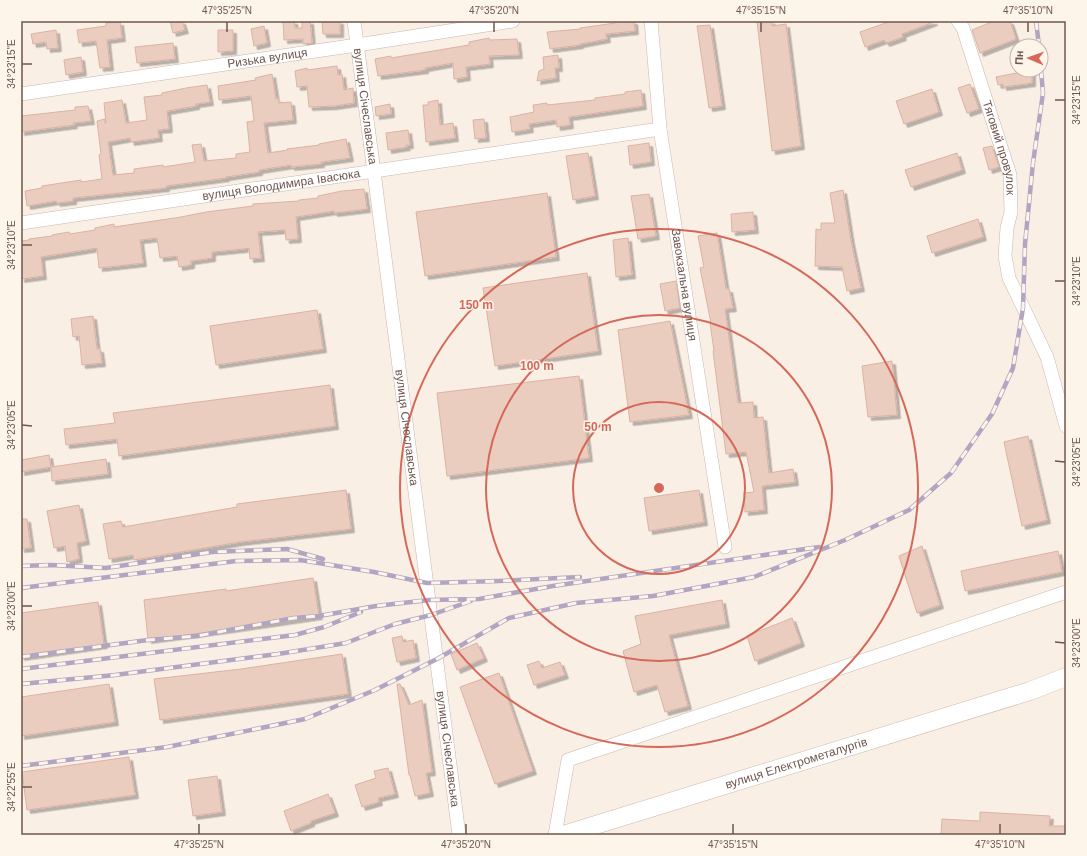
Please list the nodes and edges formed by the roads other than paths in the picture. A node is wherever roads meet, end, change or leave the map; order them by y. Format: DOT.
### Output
graph roads {
  1 [pos="354,21"];
  2 [pos="513,21"];
  3 [pos="651,21"];
  4 [pos="958,21"];
  5 [pos="357,45"];
  6 [pos="21,94"];
  7 [pos="660,129"];
  8 [pos="374,172"];
  9 [pos="21,223"];
  10 [pos="1066,426"];
  11 [pos="725,547"];
  12 [pos="1066,592"];
  13 [pos="1066,677"];
  14 [pos="1066,682"];
  15 [pos="1030,691"];
  16 [pos="460,835"];
  17 [pos="555,835"];
  18 [pos="563,835"];
  1 -- 5 [label="street, вулиця Січеславська"];
  2 -- 5 [label="street, Ризька вулиця"];
  3 -- 7 [label="street, Завокзальна вулиця"];
  4 -- 10 [label="street, Тяговий провулок"];
  5 -- 6 [label="street, Ризька вулиця"];
  5 -- 8 [label="street, вулиця Січеславська"];
  7 -- 8 [label="street, вулиця Володимира Івасюка"];
  7 -- 11 [label="street, Завокзальна вулиця"];
  8 -- 9 [label="street, вулиця Володимира Івасюка"];
  8 -- 16 [label="street, вулиця Січеславська"];
  12 -- 17 [label="street"];
  13 -- 15 [label="main road"];
  14 -- 15 [label="main road"];
  15 -- 18 [label="main road, вулиця Електрометалургів"];
}
